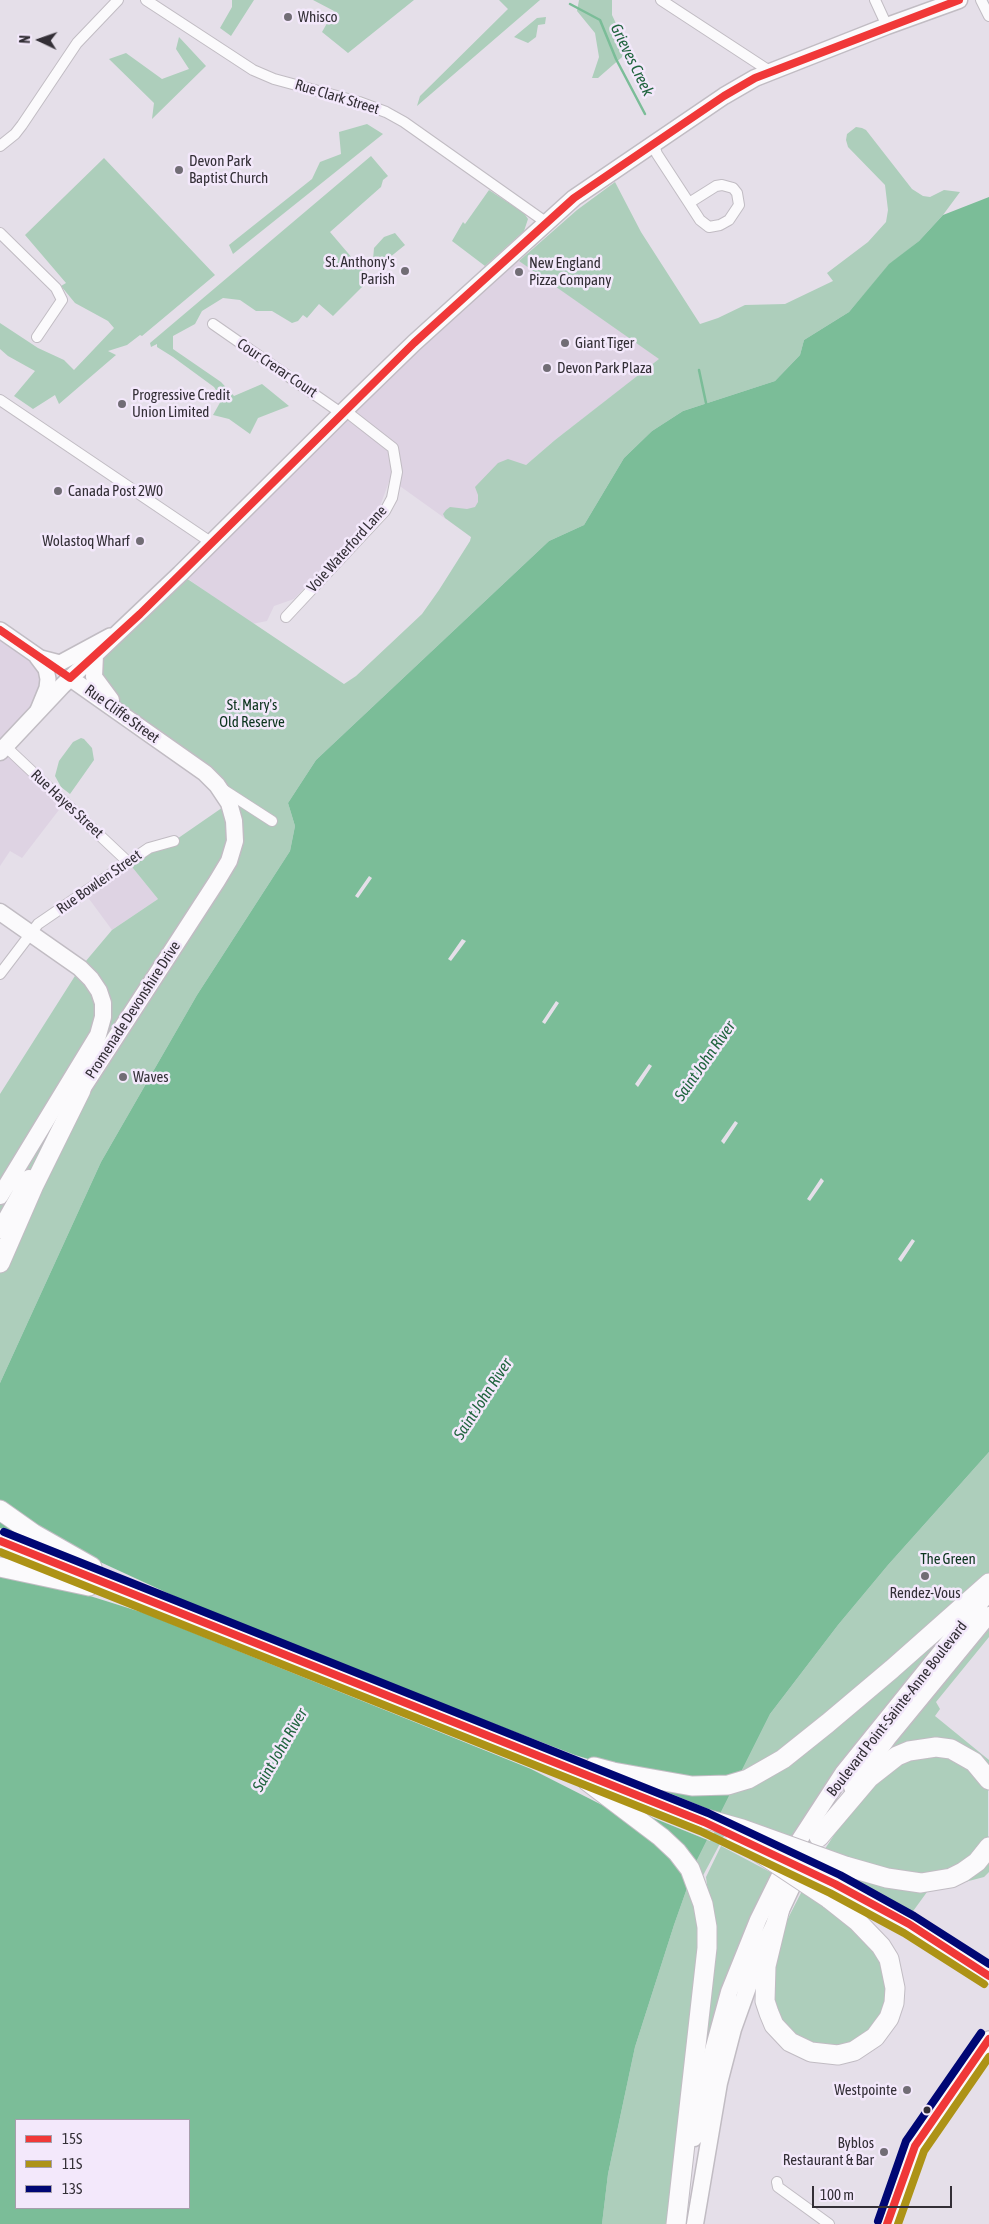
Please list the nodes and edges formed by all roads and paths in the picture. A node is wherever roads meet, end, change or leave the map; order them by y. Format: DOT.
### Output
graph roads {
  1 [pos="118,0"];
  2 [pos="146,0"];
  3 [pos="661,0"];
  4 [pos="874,0"];
  5 [pos="959,0"];
  6 [pos="981,0"];
  7 [pos="989,16"];
  8 [pos="887,26"];
  9 [pos="771,72"];
  10 [pos="654,143"];
  11 [pos="0,146"];
  12 [pos="689,203"];
  13 [pos="548,224"];
  14 [pos="0,234"];
  15 [pos="212,324"];
  16 [pos="37,337"];
  17 [pos="0,400"];
  18 [pos="343,411"];
  19 [pos="212,543"];
  20 [pos="286,617"];
  21 [pos="0,630"];
  22 [pos="120,632"];
  23 [pos="95,654"];
  24 [pos="37,656"];
  25 [pos="70,678"];
  26 [pos="38,710"];
  27 [pos="127,719"];
  28 [pos="3,749"];
  29 [pos="217,785"];
  30 [pos="272,821"];
  31 [pos="174,841"];
  32 [pos="128,862"];
  33 [pos="0,912"];
  34 [pos="31,933"];
  35 [pos="0,974"];
  36 [pos="81,1090"];
  37 [pos="0,1196"];
  38 [pos="0,1230"];
  39 [pos="0,1263"];
  40 [pos="0,1510"];
  41 [pos="0,1541"];
  42 [pos="0,1567"];
  43 [pos="989,1583"];
  44 [pos="989,1592"];
  45 [pos="149,1600"];
  46 [pos="989,1615"];
  47 [pos="548,1759"];
  48 [pos="573,1769"];
  49 [pos="989,1780"];
  50 [pos="672,1808"];
  51 [pos="819,1837"];
  52 [pos="989,1847"];
  53 [pos="832,1891"];
  54 [pos="780,1908"];
  55 [pos="960,1957"];
  56 [pos="989,1967"];
  57 [pos="989,1976"];
  58 [pos="989,2039"];
  59 [pos="915,2146"];
  60 [pos="776,2182"];
  61 [pos="676,2224"];
  62 [pos="680,2224"];
  63 [pos="695,2224"];
  64 [pos="829,2224"];
  65 [pos="880,2224"];
  66 [pos="887,2224"];
  1 -- 11 [label="street"];
  2 -- 13 [label="street, Rue Clark Street"];
  3 -- 9 [label="street"];
  4 -- 8 [label="street"];
  5 -- 8 [label="main road"];
  6 -- 7 [label="street"];
  8 -- 9 [label="main road"];
  9 -- 10 [label="main road"];
  10 -- 12 [label="street"];
  10 -- 13 [label="main road"];
  12 -- 12 [label="street"];
  13 -- 18 [label="main road"];
  14 -- 16 [label="street"];
  15 -- 18 [label="street, Cour Crerar Court"];
  17 -- 19 [label="street"];
  18 -- 19 [label="main road"];
  18 -- 20 [label="street, Voie Waterford Lane"];
  19 -- 22 [label="main road"];
  21 -- 24 [label="main road, Rue Cliffe Street"];
  22 -- 23 [label="main road"];
  22 -- 24 [label="main road"];
  23 -- 25 [label="main road"];
  23 -- 27 [label="main road"];
  24 -- 25 [label="main road, Rue Cliffe Street"];
  24 -- 26 [label="main road"];
  25 -- 26 [label="main road"];
  25 -- 27 [label="main road, Rue Cliffe Street"];
  26 -- 28 [label="main road"];
  27 -- 29 [label="main road, Rue Cliffe Street"];
  28 -- 32 [label="street, Rue Hayes Street"];
  29 -- 30 [label="street"];
  29 -- 36 [label="main road, Promenade Devonshire Drive"];
  31 -- 32 [label="street, Rue Bowlen Street"];
  32 -- 34 [label="street, Rue Bowlen Street"];
  33 -- 34 [label="main road, Promenade Devonshire Drive"];
  34 -- 35 [label="street, Rue Bowlen Street"];
  34 -- 37 [label="main road, Promenade Devonshire Drive"];
  36 -- 38 [label="main road, Promenade Devonshire Drive"];
  36 -- 39 [label="highway"];
  40 -- 45 [label="highway"];
  41 -- 45 [label="highway"];
  42 -- 45 [label="highway"];
  43 -- 47 [label="highway"];
  44 -- 62 [label="main road, Boulevard Point-Sainte-Anne Boulevard"];
  45 -- 47 [label="highway"];
  46 -- 51 [label="main road, Boulevard Point-Sainte-Anne Boulevard"];
  47 -- 48 [label="highway"];
  48 -- 50 [label="highway"];
  48 -- 61 [label="highway"];
  49 -- 51 [label="highway"];
  50 -- 52 [label="highway, bridge"];
  50 -- 53 [label="highway, bridge"];
  51 -- 54 [label="main road, Boulevard Point-Sainte-Anne Boulevard"];
  53 -- 54 [label="highway"];
  53 -- 55 [label="main road"];
  54 -- 63 [label="main road, Boulevard Point-Sainte-Anne Boulevard"];
  55 -- 56 [label="main road"];
  55 -- 57 [label="main road"];
  58 -- 59 [label="main road"];
  59 -- 65 [label="street"];
  59 -- 66 [label="main road"];
  60 -- 64 [label="street"];
}
